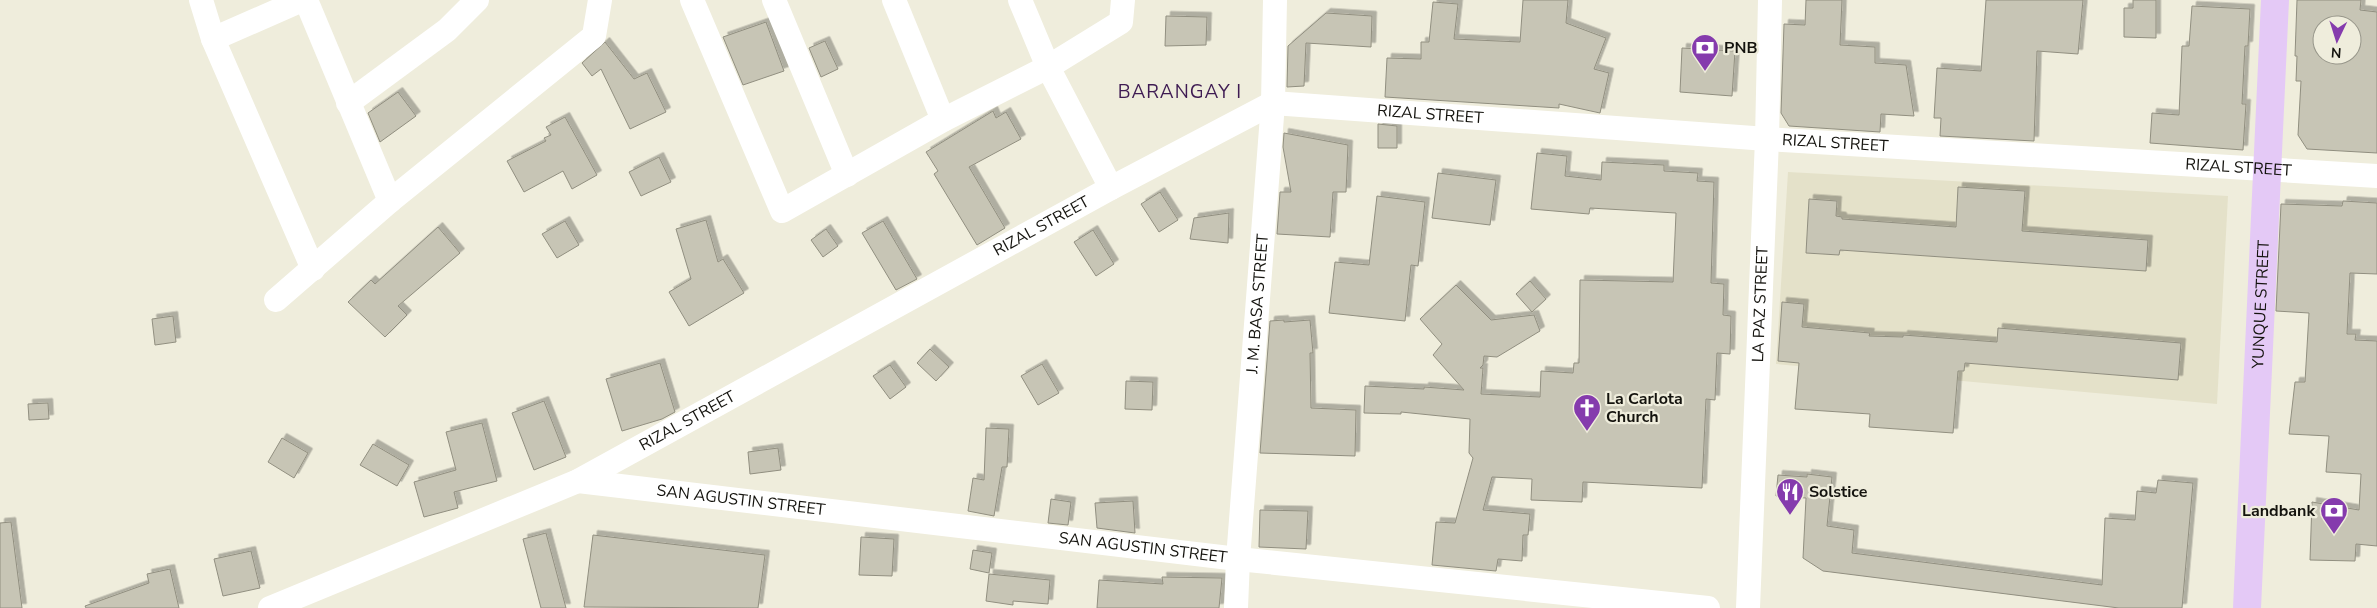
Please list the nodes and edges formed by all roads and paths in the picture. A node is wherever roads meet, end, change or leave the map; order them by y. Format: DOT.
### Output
graph roads {
  1 [pos="201,0"];
  2 [pos="304,0"];
  3 [pos="477,0"];
  4 [pos="600,0"];
  5 [pos="692,0"];
  6 [pos="774,0"];
  7 [pos="894,0"];
  8 [pos="1020,0"];
  9 [pos="1123,0"];
  10 [pos="1275,0"];
  11 [pos="1770,0"];
  12 [pos="2275,0"];
  13 [pos="213,39"];
  14 [pos="1048,68"];
  15 [pos="348,103"];
  16 [pos="1273,103"];
  17 [pos="943,120"];
  18 [pos="1767,139"];
  19 [pos="2268,169"];
  20 [pos="847,175"];
  21 [pos="2377,176"];
  22 [pos="1112,188"];
  23 [pos="390,201"];
  24 [pos="313,269"];
  25 [pos="276,300"];
  26 [pos="578,481"];
  27 [pos="1238,559"];
  28 [pos="270,608"];
  29 [pos="1236,608"];
  30 [pos="1708,608"];
  31 [pos="1748,608"];
  32 [pos="2247,608"];
  1 -- 13 [label="street"];
  2 -- 13 [label="street"];
  2 -- 15 [label="street"];
  3 -- 15 [label="street"];
  4 -- 23 [label="street"];
  5 -- 20 [label="street"];
  6 -- 20 [label="street"];
  7 -- 17 [label="street"];
  8 -- 14 [label="street"];
  9 -- 14 [label="street"];
  10 -- 16 [label="street, J. M. BASA STREET"];
  11 -- 18 [label="street, LA PAZ STREET"];
  12 -- 19 [label="main road, YUNQUE STREET"];
  13 -- 24 [label="street"];
  14 -- 17 [label="street"];
  14 -- 22 [label="street"];
  15 -- 23 [label="street"];
  16 -- 18 [label="street, RIZAL STREET"];
  16 -- 22 [label="street, RIZAL STREET"];
  16 -- 27 [label="street, J. M. BASA STREET"];
  17 -- 20 [label="street"];
  18 -- 19 [label="street, RIZAL STREET"];
  18 -- 31 [label="street, LA PAZ STREET"];
  19 -- 21 [label="street, RIZAL STREET"];
  19 -- 32 [label="main road, YUNQUE STREET"];
  22 -- 26 [label="street, RIZAL STREET"];
  23 -- 24 [label="street"];
  24 -- 25 [label="street"];
  26 -- 27 [label="street, SAN AGUSTIN STREET"];
  26 -- 28 [label="street, RIZAL STREET"];
  27 -- 29 [label="street, J. M. BASA STREET"];
  27 -- 30 [label="street, SAN AGUSTIN STREET"];
}
